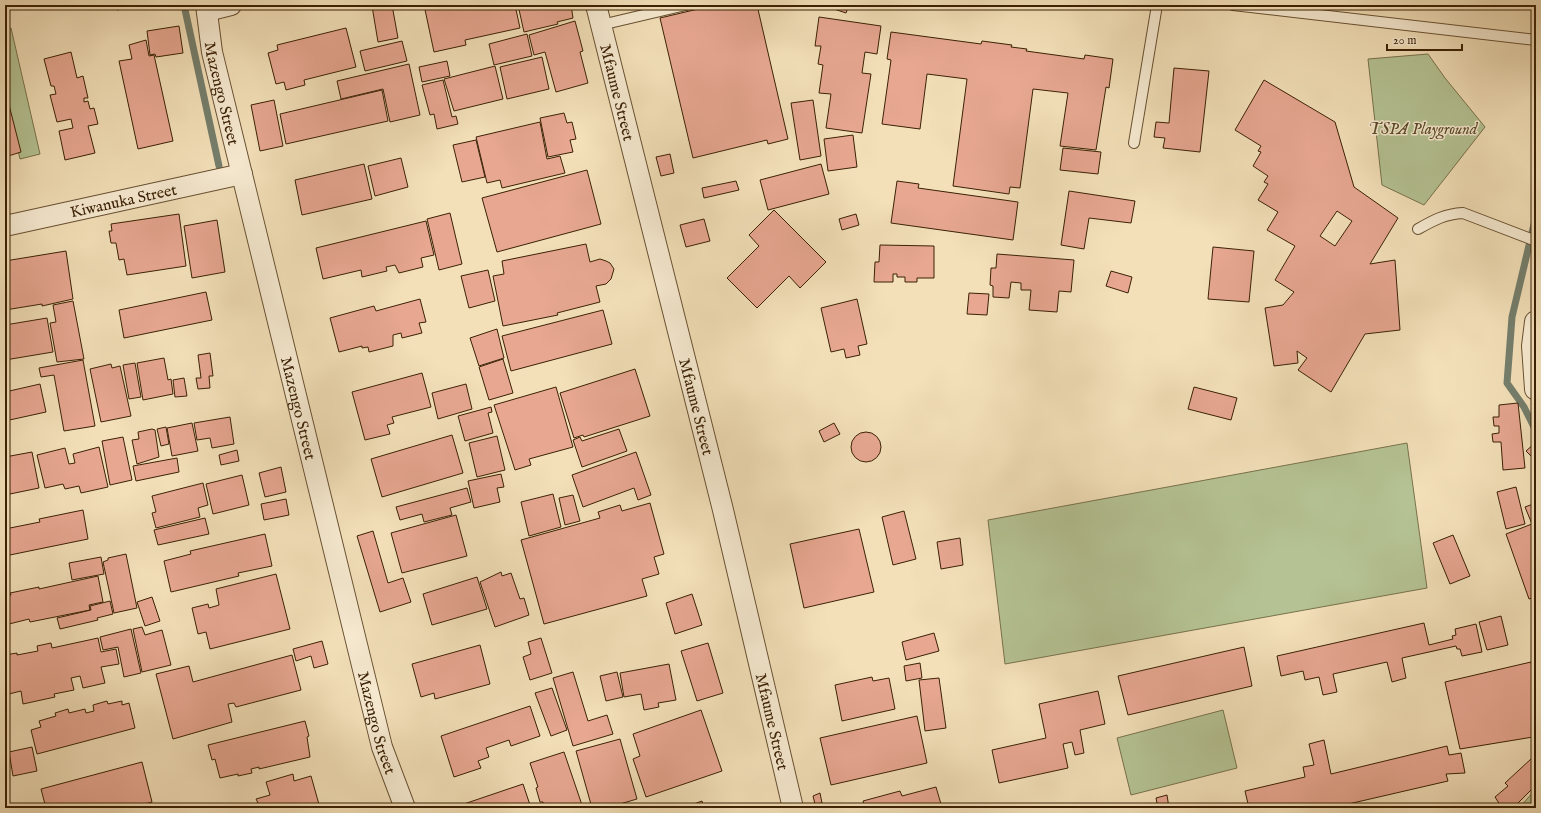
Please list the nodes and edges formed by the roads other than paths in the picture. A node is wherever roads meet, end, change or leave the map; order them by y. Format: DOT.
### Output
graph roads {
  1 [pos="231,5"];
  2 [pos="596,5"];
  3 [pos="686,5"];
  4 [pos="1157,5"];
  5 [pos="1233,5"];
  6 [pos="1317,5"];
  7 [pos="207,8"];
  8 [pos="1323,15"];
  9 [pos="601,25"];
  10 [pos="1536,40"];
  11 [pos="1134,143"];
  12 [pos="242,174"];
  13 [pos="5,226"];
  14 [pos="1418,229"];
  15 [pos="1536,241"];
  16 [pos="1536,322"];
  17 [pos="1536,389"];
  18 [pos="405,808"];
  19 [pos="794,808"];
  1 -- 7 [label="street"];
  2 -- 9 [label="street, Mfaume Street"];
  3 -- 9 [label="lane"];
  4 -- 11 [label="lane"];
  5 -- 8 [label="lane"];
  6 -- 8 [label="lane"];
  7 -- 12 [label="street, Mazengo Street"];
  8 -- 10 [label="lane"];
  9 -- 19 [label="street, Mfaume Street"];
  12 -- 13 [label="street, Kiwanuka Street"];
  12 -- 18 [label="street, Mazengo Street"];
  14 -- 15 [label="lane"];
  16 -- 17 [label="street"];
}
